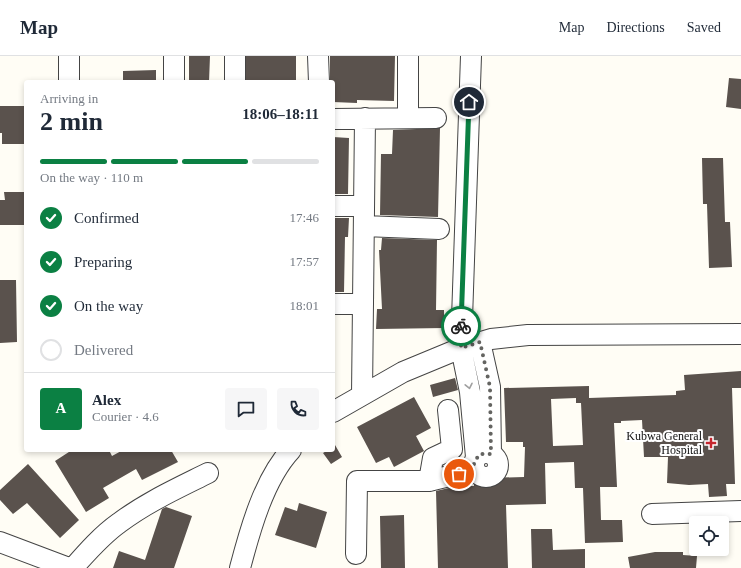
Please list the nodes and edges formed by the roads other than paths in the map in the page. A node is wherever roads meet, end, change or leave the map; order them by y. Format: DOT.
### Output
graph roads {
  1 [pos="69,56"];
  2 [pos="174,56"];
  3 [pos="235,56"];
  4 [pos="318,56"];
  5 [pos="408,56"];
  6 [pos="470,56"];
  7 [pos="68,80"];
  8 [pos="174,80"];
  9 [pos="235,80"];
  10 [pos="319,80"];
  11 [pos="335,118"];
  12 [pos="365,118"];
  13 [pos="408,118"];
  14 [pos="436,118"];
  15 [pos="335,206"];
  16 [pos="364,206"];
  17 [pos="364,226"];
  18 [pos="439,229"];
  19 [pos="335,304"];
  20 [pos="363,304"];
  21 [pos="741,334"];
  22 [pos="480,342"];
  23 [pos="461,348"];
  24 [pos="362,395"];
  25 [pos="448,410"];
  26 [pos="335,411"];
  27 [pos="289,452"];
  28 [pos="480,460"];
  29 [pos="208,473"];
  30 [pos="429,481"];
  31 [pos="741,511"];
  32 [pos="652,514"];
  33 [pos="0,542"];
  34 [pos="356,554"];
  35 [pos="69,568"];
  36 [pos="73,568"];
  37 [pos="240,568"];
  1 -- 7 [label="street"];
  2 -- 8 [label="street"];
  3 -- 9 [label="street"];
  4 -- 10 [label="street"];
  5 -- 13 [label="street"];
  6 -- 23 [label="street"];
  11 -- 12 [label="street"];
  12 -- 13 [label="street"];
  12 -- 16 [label="street"];
  13 -- 14 [label="street"];
  15 -- 16 [label="street"];
  16 -- 17 [label="street"];
  17 -- 18 [label="street"];
  17 -- 20 [label="street"];
  19 -- 20 [label="street"];
  20 -- 24 [label="street"];
  21 -- 22 [label="street"];
  22 -- 23 [label="street"];
  22 -- 28 [label="street"];
  23 -- 24 [label="street"];
  23 -- 28 [label="street, one-way"];
  24 -- 26 [label="street"];
  25 -- 30 [label="street"];
  27 -- 37 [label="street"];
  28 -- 30 [label="street"];
  29 -- 36 [label="street"];
  30 -- 34 [label="street"];
  31 -- 32 [label="street"];
  33 -- 35 [label="street"];
}
